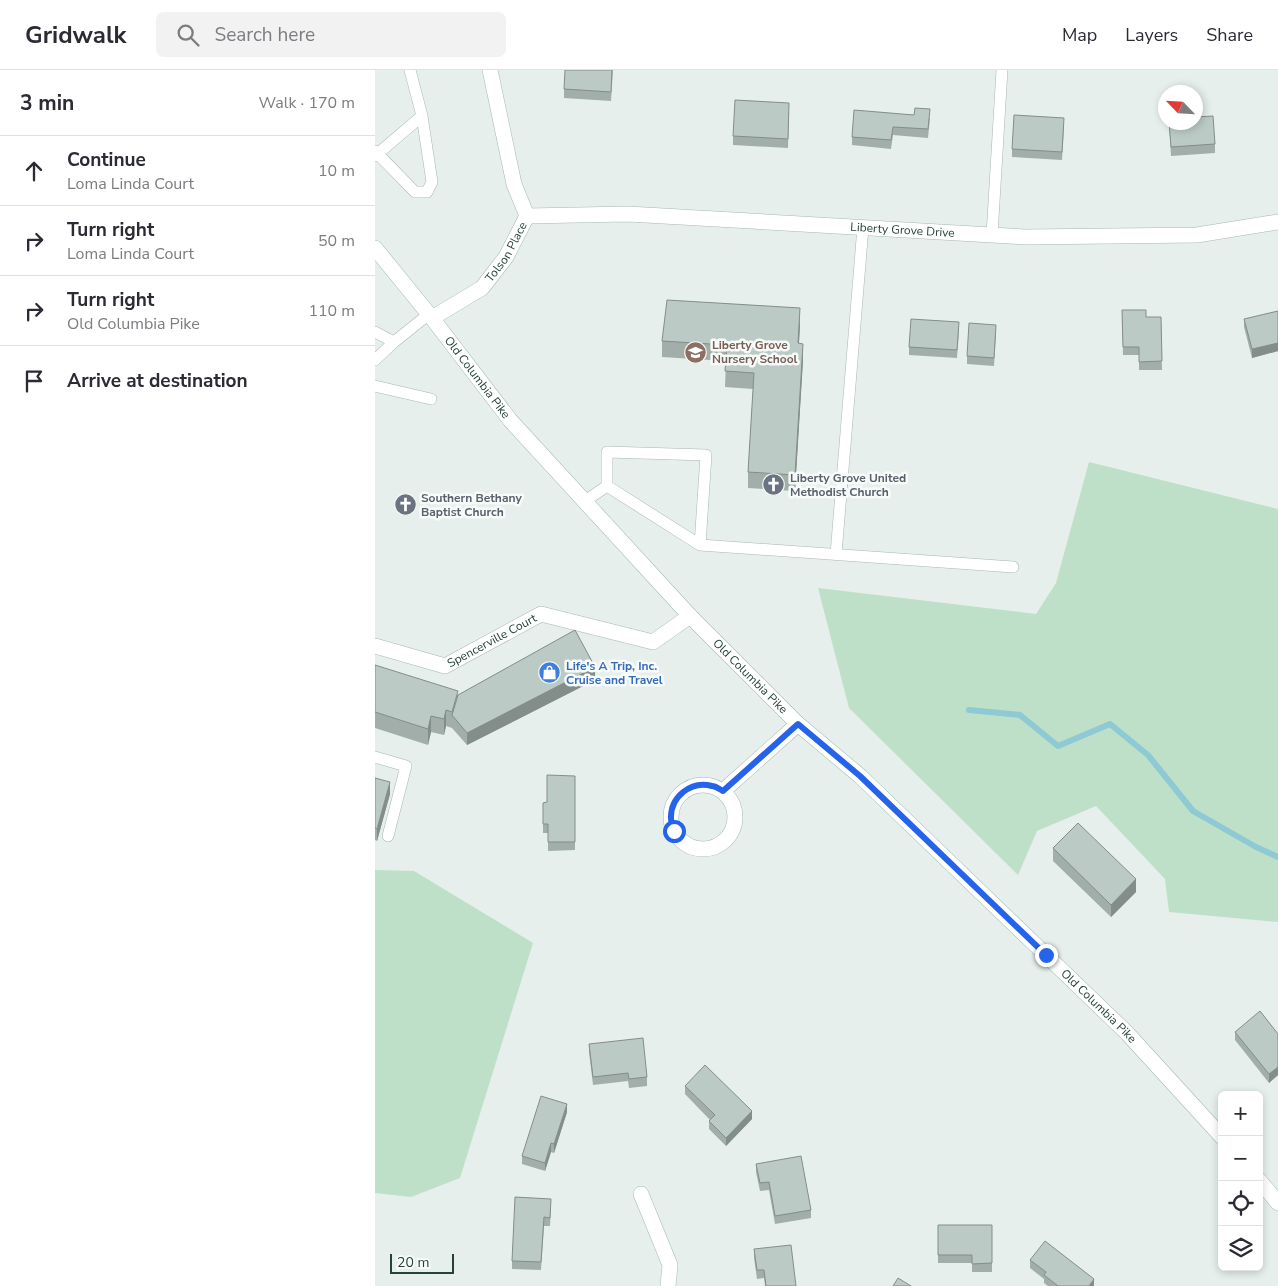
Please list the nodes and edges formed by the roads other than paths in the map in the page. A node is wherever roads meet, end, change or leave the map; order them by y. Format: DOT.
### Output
graph roads {
  1 [pos="410,70"];
  2 [pos="490,70"];
  3 [pos="1002,70"];
  4 [pos="422,116"];
  5 [pos="376,153"];
  6 [pos="527,216"];
  7 [pos="1278,222"];
  8 [pos="863,227"];
  9 [pos="992,234"];
  10 [pos="375,248"];
  11 [pos="430,316"];
  12 [pos="375,332"];
  13 [pos="394,342"];
  14 [pos="375,360"];
  15 [pos="375,386"];
  16 [pos="431,399"];
  17 [pos="607,486"];
  18 [pos="585,501"];
  19 [pos="700,544"];
  20 [pos="835,554"];
  21 [pos="1013,567"];
  22 [pos="690,616"];
  23 [pos="375,646"];
  24 [pos="798,724"];
  25 [pos="375,757"];
  26 [pos="723,791"];
  27 [pos="388,836"];
  28 [pos="1221,1136"];
  29 [pos="1260,1181"];
  30 [pos="641,1194"];
  31 [pos="1278,1204"];
  32 [pos="668,1286"];
  1 -- 4 [label="lane"];
  2 -- 6 [label="street, Tolson Place"];
  3 -- 9 [label="lane"];
  4 -- 5 [label="lane"];
  4 -- 5 [label="lane"];
  6 -- 8 [label="street, Liberty Grove Drive"];
  6 -- 11 [label="street, Tolson Place"];
  7 -- 9 [label="street, Liberty Grove Drive"];
  8 -- 9 [label="street, Liberty Grove Drive"];
  8 -- 20 [label="lane"];
  10 -- 11 [label="street, Old Columbia Pike"];
  11 -- 13 [label="lane"];
  11 -- 18 [label="street, Old Columbia Pike"];
  12 -- 13 [label="lane"];
  13 -- 14 [label="lane"];
  15 -- 16 [label="lane"];
  17 -- 18 [label="lane"];
  17 -- 19 [label="lane"];
  17 -- 19 [label="lane"];
  18 -- 22 [label="street, Old Columbia Pike"];
  19 -- 20 [label="lane"];
  20 -- 21 [label="lane"];
  22 -- 23 [label="street, Spencerville Court"];
  22 -- 24 [label="street, Old Columbia Pike"];
  24 -- 26 [label="street"];
  24 -- 28 [label="street, Old Columbia Pike"];
  25 -- 27 [label="lane"];
  26 -- 26 [label="street"];
  29 -- 31 [label="street"];
  30 -- 32 [label="street"];
}
